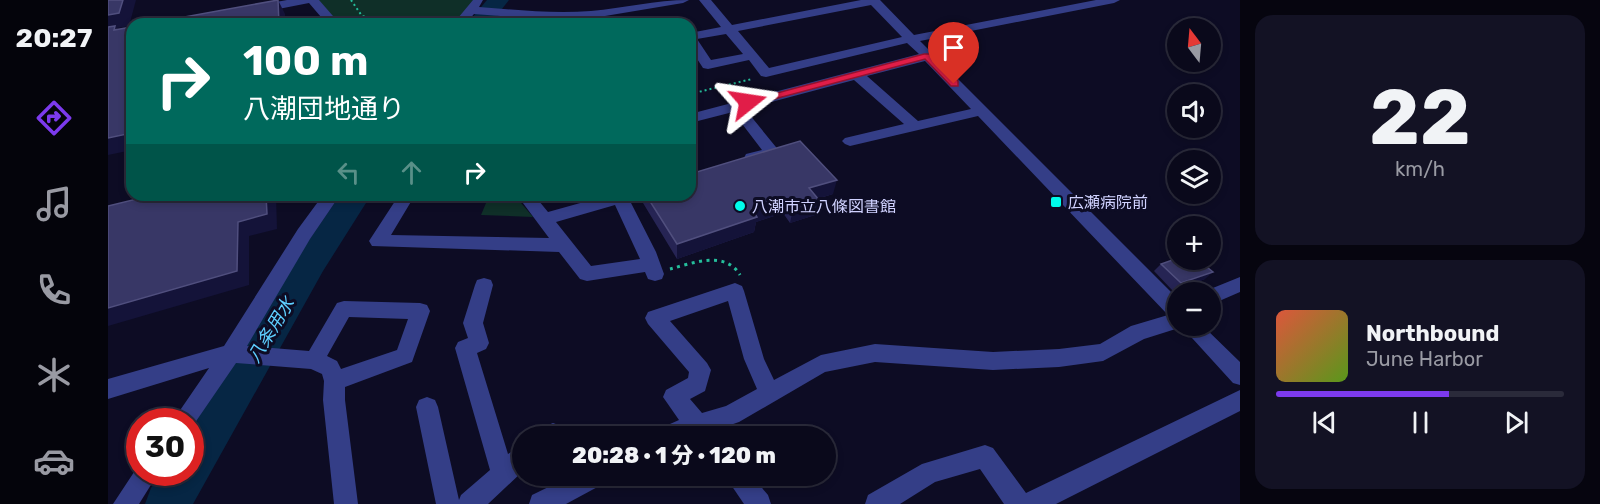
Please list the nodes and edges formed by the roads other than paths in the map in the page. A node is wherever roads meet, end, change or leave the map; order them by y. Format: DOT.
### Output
graph roads {
  1 [pos="306,0"];
  2 [pos="313,0"];
  3 [pos="615,0"];
  4 [pos="683,0"];
  5 [pos="705,0"];
  6 [pos="1114,0"];
  7 [pos="874,1"];
  8 [pos="476,7"];
  9 [pos="622,11"];
  10 [pos="240,12"];
  11 [pos="329,18"];
  12 [pos="465,18"];
  13 [pos="591,18"];
  14 [pos="613,18"];
  15 [pos="730,29"];
  16 [pos="696,37"];
  17 [pos="911,38"];
  18 [pos="696,47"];
  19 [pos="750,56"];
  20 [pos="927,56"];
  21 [pos="856,74"];
  22 [pos="736,107"];
  23 [pos="981,111"];
  24 [pos="696,117"];
  25 [pos="914,125"];
  26 [pos="850,141"];
  27 [pos="741,162"];
  28 [pos="328,201"];
  29 [pos="403,201"];
  30 [pos="530,201"];
  31 [pos="607,201"];
  32 [pos="627,201"];
  33 [pos="544,219"];
  34 [pos="564,245"];
  35 [pos="1240,284"];
  36 [pos="484,285"];
  37 [pos="1221,292"];
  38 [pos="1167,302"];
  39 [pos="1167,323"];
  40 [pos="1201,336"];
  41 [pos="231,354"];
  42 [pos="314,360"];
  43 [pos="1240,376"];
  44 [pos="335,381"];
  45 [pos="108,389"];
  46 [pos="769,393"];
  47 [pos="1240,400"];
  48 [pos="427,407"];
  49 [pos="193,408"];
  50 [pos="699,426"];
  51 [pos="712,426"];
  52 [pos="512,464"];
  53 [pos="512,466"];
  54 [pos="137,486"];
  55 [pos="577,486"];
  56 [pos="745,486"];
  57 [pos="125,504"];
  58 [pos="346,504"];
  59 [pos="448,504"];
  60 [pos="470,504"];
  61 [pos="542,504"];
  62 [pos="759,504"];
  63 [pos="877,504"];
  64 [pos="1019,504"];
  65 [pos="1030,504"];
  1 -- 10 [label="street"];
  2 -- 11 [label="street"];
  3 -- 9 [label="street"];
  4 -- 9 [label="street"];
  5 -- 15 [label="street"];
  6 -- 17 [label="street"];
  7 -- 15 [label="street"];
  7 -- 17 [label="street"];
  8 -- 12 [label="street"];
  8 -- 13 [label="street"];
  9 -- 14 [label="street"];
  15 -- 16 [label="street"];
  15 -- 19 [label="street"];
  17 -- 19 [label="street"];
  17 -- 20 [label="street"];
  18 -- 19 [label="street"];
  20 -- 21 [label="street"];
  20 -- 23 [label="street"];
  21 -- 22 [label="street"];
  21 -- 25 [label="street"];
  22 -- 24 [label="street"];
  22 -- 27 [label="street"];
  23 -- 25 [label="street"];
  23 -- 38 [label="street"];
  25 -- 26 [label="street"];
  28 -- 41 [label="street"];
  29 -- 34 [label="street"];
  30 -- 33 [label="street"];
  31 -- 33 [label="street"];
  32 -- 34 [label="street"];
  33 -- 34 [label="street"];
  35 -- 37 [label="street"];
  36 -- 52 [label="street"];
  39 -- 46 [label="street"];
  40 -- 43 [label="street"];
  41 -- 42 [label="street"];
  41 -- 45 [label="street"];
  41 -- 49 [label="street"];
  42 -- 44 [label="street"];
  42 -- 44 [label="street"];
  44 -- 58 [label="street"];
  46 -- 50 [label="street"];
  46 -- 51 [label="street"];
  47 -- 65 [label="street"];
  48 -- 59 [label="street"];
  53 -- 60 [label="street"];
  54 -- 57 [label="street"];
  55 -- 61 [label="street"];
  56 -- 62 [label="street"];
  63 -- 64 [label="street"];
}
